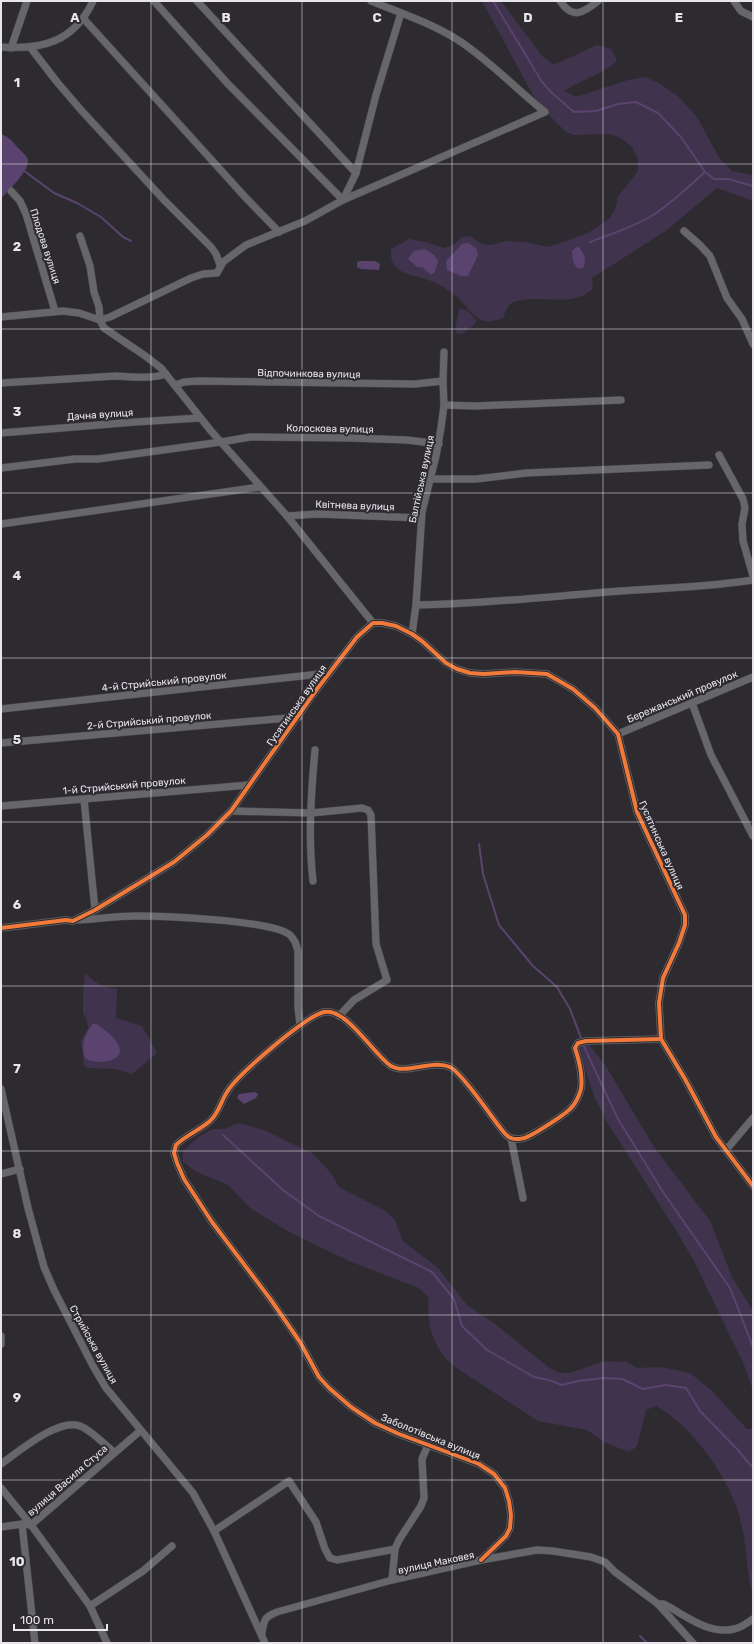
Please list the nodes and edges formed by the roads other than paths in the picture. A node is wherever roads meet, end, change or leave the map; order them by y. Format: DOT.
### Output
graph roads {
  1 [pos="27,1"];
  2 [pos="93,1"];
  3 [pos="154,1"];
  4 [pos="197,1"];
  5 [pos="371,1"];
  6 [pos="560,1"];
  7 [pos="598,1"];
  8 [pos="734,1"];
  9 [pos="401,13"];
  10 [pos="753,17"];
  11 [pos="83,18"];
  12 [pos="1,47"];
  13 [pos="11,48"];
  14 [pos="30,48"];
  15 [pos="356,173"];
  16 [pos="11,191"];
  17 [pos="343,200"];
  18 [pos="684,231"];
  19 [pos="279,232"];
  20 [pos="80,236"];
  21 [pos="220,265"];
  22 [pos="56,311"];
  23 [pos="1,317"];
  24 [pos="100,320"];
  25 [pos="753,344"];
  26 [pos="444,352"];
  27 [pos="166,374"];
  28 [pos="443,382"];
  29 [pos="1,383"];
  30 [pos="176,385"];
  31 [pos="621,400"];
  32 [pos="444,406"];
  33 [pos="200,418"];
  34 [pos="1,432"];
  35 [pos="221,442"];
  36 [pos="439,444"];
  37 [pos="719,455"];
  38 [pos="709,465"];
  39 [pos="1,468"];
  40 [pos="430,479"];
  41 [pos="260,487"];
  42 [pos="287,516"];
  43 [pos="421,518"];
  44 [pos="1,524"];
  45 [pos="753,576"];
  46 [pos="753,580"];
  47 [pos="416,605"];
  48 [pos="373,623"];
  49 [pos="412,634"];
  50 [pos="329,673"];
  51 [pos="753,677"];
  52 [pos="692,704"];
  53 [pos="1,709"];
  54 [pos="299,716"];
  55 [pos="618,734"];
  56 [pos="1,743"];
  57 [pos="315,750"];
  58 [pos="249,784"];
  59 [pos="84,799"];
  60 [pos="1,806"];
  61 [pos="231,811"];
  62 [pos="311,813"];
  63 [pos="753,836"];
  64 [pos="312,881"];
  65 [pos="95,910"];
  66 [pos="73,921"];
  67 [pos="1,928"];
  68 [pos="340,1016"];
  69 [pos="300,1024"];
  70 [pos="660,1039"];
  71 [pos="1,1089"];
  72 [pos="753,1118"];
  73 [pos="511,1138"];
  74 [pos="726,1150"];
  75 [pos="20,1169"];
  76 [pos="1,1174"];
  77 [pos="753,1186"];
  78 [pos="524,1198"];
  79 [pos="1,1336"];
  80 [pos="1,1344"];
  81 [pos="140,1431"];
  82 [pos="428,1445"];
  83 [pos="114,1452"];
  84 [pos="1,1464"];
  85 [pos="1,1488"];
  86 [pos="22,1524"];
  87 [pos="31,1525"];
  88 [pos="1,1527"];
  89 [pos="214,1531"];
  90 [pos="172,1546"];
  91 [pos="395,1549"];
  92 [pos="481,1560"];
  93 [pos="392,1580"];
  94 [pos="658,1604"];
  95 [pos="90,1606"];
  96 [pos="753,1619"];
  97 [pos="262,1633"];
  98 [pos="35,1643"];
  99 [pos="107,1643"];
  100 [pos="265,1643"];
  101 [pos="693,1643"];
  1 -- 13 [label="street"];
  2 -- 11 [label="street"];
  3 -- 17 [label="street"];
  4 -- 15 [label="street"];
  5 -- 9 [label="street"];
  6 -- 7 [label="street"];
  8 -- 10 [label="street"];
  9 -- 15 [label="street"];
  9 -- 17 [label="street"];
  11 -- 14 [label="street"];
  11 -- 19 [label="street"];
  12 -- 13 [label="street"];
  13 -- 14 [label="street"];
  14 -- 21 [label="street"];
  15 -- 17 [label="street"];
  16 -- 22 [label="street, Плодова вулиця"];
  17 -- 19 [label="street"];
  18 -- 25 [label="street"];
  19 -- 21 [label="street"];
  20 -- 24 [label="street"];
  21 -- 24 [label="street"];
  22 -- 23 [label="street"];
  22 -- 24 [label="street"];
  24 -- 27 [label="street"];
  26 -- 28 [label="street, Балтійська вулиця"];
  27 -- 29 [label="street"];
  27 -- 30 [label="street"];
  28 -- 30 [label="street, Відпочинкова вулиця"];
  28 -- 32 [label="street, Балтійська вулиця"];
  30 -- 33 [label="street"];
  31 -- 32 [label="street"];
  32 -- 36 [label="street, Балтійська вулиця"];
  33 -- 34 [label="street, Дачна вулиця"];
  33 -- 35 [label="street"];
  35 -- 36 [label="street, Колоскова вулиця"];
  35 -- 39 [label="street, Колоскова вулиця"];
  35 -- 41 [label="street"];
  36 -- 40 [label="street, Балтійська вулиця"];
  37 -- 45 [label="street"];
  38 -- 40 [label="street"];
  40 -- 43 [label="street, Балтійська вулиця"];
  41 -- 42 [label="street"];
  41 -- 44 [label="street"];
  42 -- 43 [label="street, Квітнева вулиця"];
  42 -- 48 [label="street"];
  43 -- 47 [label="street, Балтійська вулиця"];
  46 -- 47 [label="street"];
  47 -- 49 [label="street, Балтійська вулиця"];
  48 -- 49 [label="street, Гусятинська вулиця"];
  48 -- 50 [label="street, Гусятинська вулиця"];
  49 -- 55 [label="street, Гусятинська вулиця"];
  50 -- 53 [label="street, 4-й Стрийський провулок"];
  50 -- 54 [label="street, Гусятинська вулиця"];
  51 -- 52 [label="street, Бережанський провулок"];
  52 -- 55 [label="street, Бережанський провулок"];
  52 -- 63 [label="street"];
  54 -- 56 [label="street, 2-й Стрийський провулок"];
  54 -- 58 [label="street, Гусятинська вулиця"];
  55 -- 70 [label="street, Гусятинська вулиця"];
  57 -- 62 [label="street"];
  58 -- 59 [label="street, 1-й Стрийський провулок"];
  58 -- 61 [label="street, Гусятинська вулиця"];
  59 -- 60 [label="street, 1-й Стрийський провулок"];
  59 -- 65 [label="street"];
  61 -- 62 [label="street"];
  61 -- 65 [label="street, Гусятинська вулиця"];
  62 -- 64 [label="street"];
  62 -- 68 [label="street"];
  65 -- 66 [label="street, Гусятинська вулиця"];
  66 -- 67 [label="street"];
  66 -- 69 [label="street"];
  68 -- 69 [label="street"];
  68 -- 73 [label="street"];
  69 -- 82 [label="street, Заболотівська вулиця"];
  70 -- 73 [label="street"];
  70 -- 74 [label="street"];
  71 -- 75 [label="street, Стрийська вулиця"];
  72 -- 74 [label="street"];
  73 -- 78 [label="street"];
  74 -- 77 [label="street"];
  75 -- 76 [label="street"];
  75 -- 81 [label="street, Стрийська вулиця"];
  79 -- 80 [label="street"];
  81 -- 83 [label="street, вулиця Василя Стуса"];
  81 -- 89 [label="street, Стрийська вулиця"];
  82 -- 91 [label="street"];
  82 -- 92 [label="street, Заболотівська вулиця"];
  83 -- 84 [label="street"];
  83 -- 87 [label="street, вулиця Василя Стуса"];
  85 -- 87 [label="street"];
  86 -- 87 [label="street, вулиця Василя Стуса"];
  86 -- 88 [label="street, вулиця Василя Стуса"];
  86 -- 98 [label="street"];
  87 -- 95 [label="street"];
  89 -- 91 [label="street"];
  89 -- 97 [label="street, Стрийська вулиця"];
  90 -- 95 [label="street"];
  91 -- 93 [label="street"];
  92 -- 93 [label="street, вулиця Маковея"];
  92 -- 94 [label="street, вулиця Маковея"];
  93 -- 97 [label="street, вулиця Маковея"];
  94 -- 96 [label="street"];
  94 -- 101 [label="street, вулиця Маковея"];
  95 -- 99 [label="street"];
  97 -- 100 [label="street, Стрийська вулиця"];
}
